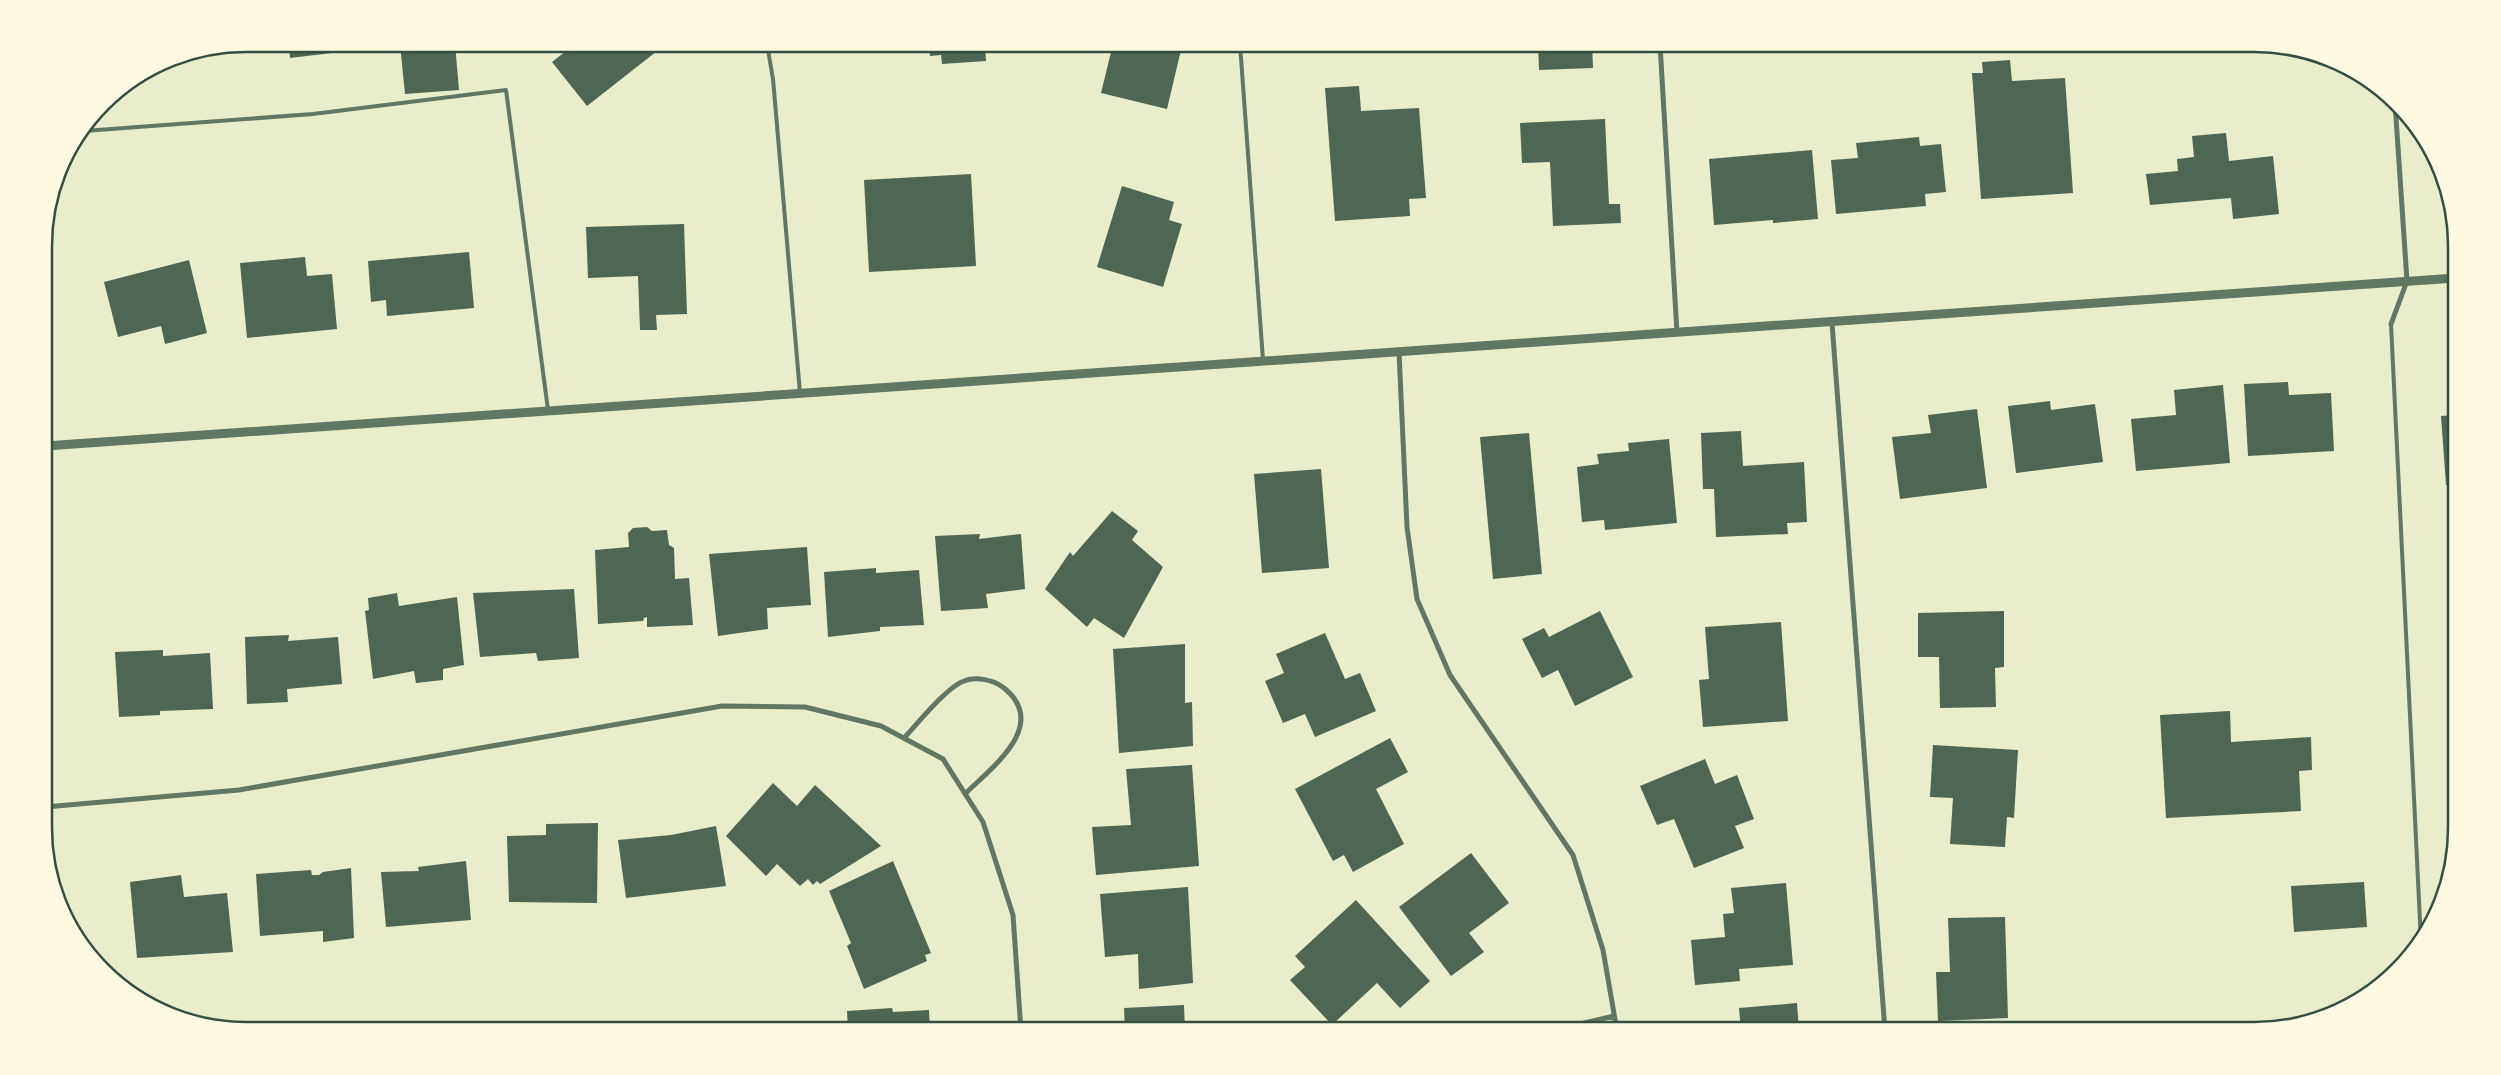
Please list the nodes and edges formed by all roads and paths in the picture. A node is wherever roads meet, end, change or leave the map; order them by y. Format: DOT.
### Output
graph roads {
  1 [pos="768,52"];
  2 [pos="1241,52"];
  3 [pos="1660,52"];
  4 [pos="2396,114"];
  5 [pos="91,130"];
  6 [pos="2448,278"];
  7 [pos="2407,281"];
  8 [pos="1832,323"];
  9 [pos="2391,324"];
  10 [pos="1677,332"];
  11 [pos="1399,352"];
  12 [pos="1263,362"];
  13 [pos="800,393"];
  14 [pos="548,410"];
  15 [pos="52,445"];
  16 [pos="904,738"];
  17 [pos="965,794"];
  18 [pos="52,806"];
  19 [pos="2420,930"];
  20 [pos="1614,1016"];
  21 [pos="1020,1022"];
  22 [pos="1588,1022"];
  23 [pos="1615,1022"];
  24 [pos="1884,1022"];
  1 -- 13 [label="lane"];
  2 -- 12 [label="lane"];
  3 -- 10 [label="street"];
  4 -- 7 [label="street"];
  5 -- 14 [label="lane"];
  6 -- 7 [label="street"];
  7 -- 8 [label="street"];
  7 -- 9 [label="street"];
  8 -- 10 [label="street"];
  8 -- 24 [label="street"];
  9 -- 19 [label="lane"];
  10 -- 11 [label="street"];
  11 -- 12 [label="street"];
  11 -- 20 [label="street"];
  12 -- 13 [label="street"];
  13 -- 14 [label="street"];
  14 -- 15 [label="street"];
  16 -- 17 [label="street"];
  16 -- 17 [label="street"];
  16 -- 18 [label="street"];
  17 -- 21 [label="street"];
  20 -- 22 [label="street"];
  20 -- 23 [label="street"];
}
